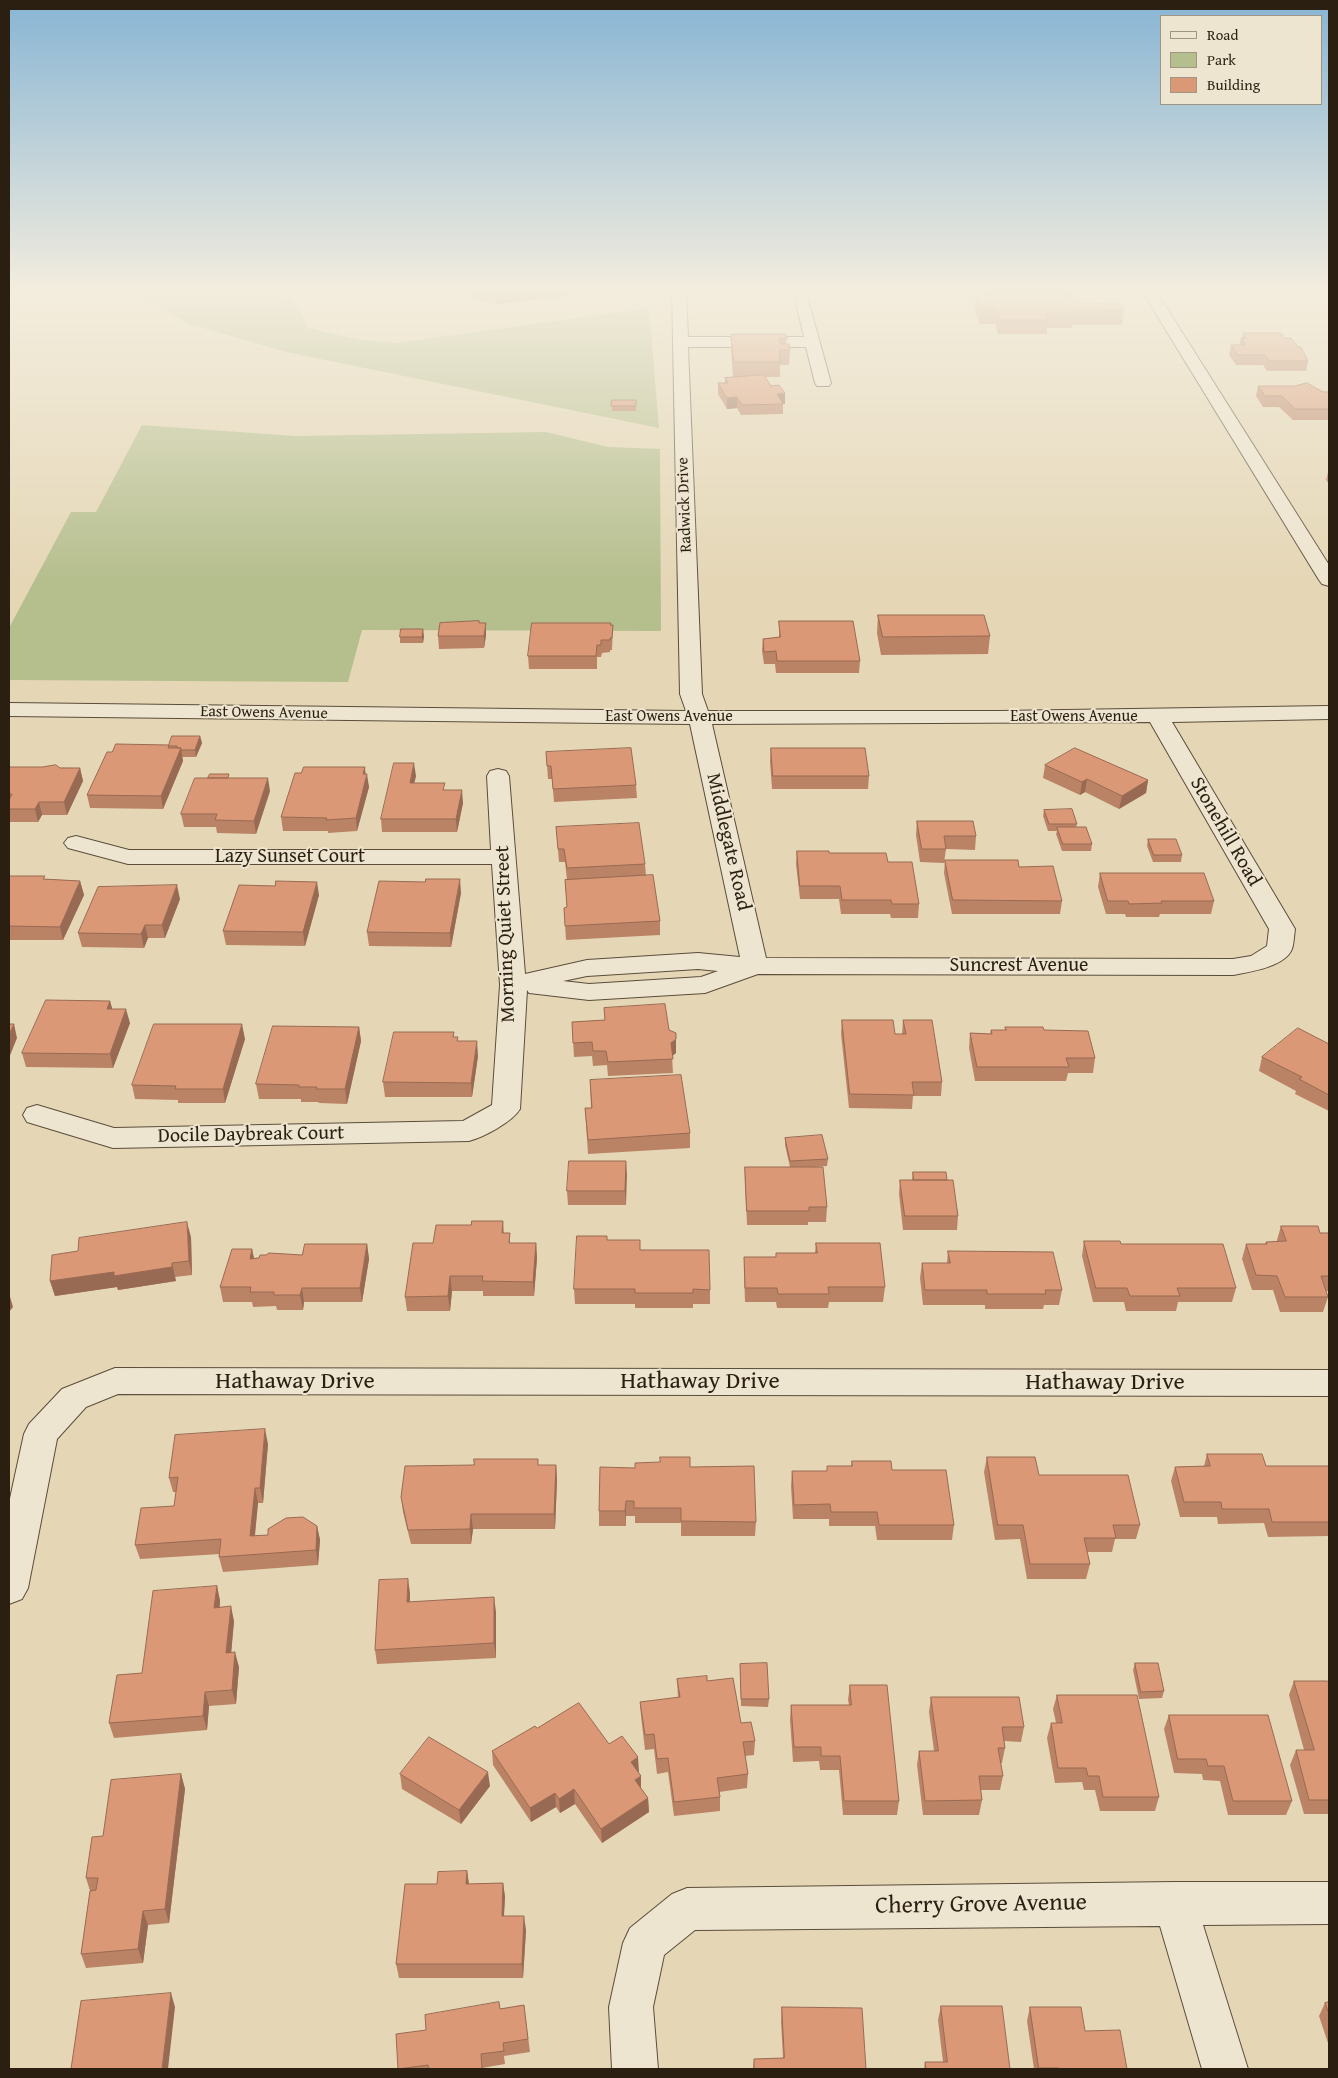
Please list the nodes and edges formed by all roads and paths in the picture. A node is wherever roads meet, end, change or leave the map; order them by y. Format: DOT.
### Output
graph roads {
  1 [pos="682,388"];
  2 [pos="1209,388"];
  3 [pos="1329,580"];
  4 [pos="9,710"];
  5 [pos="1329,712"];
  6 [pos="1158,717"];
  7 [pos="700,718"];
  8 [pos="498,776"];
  9 [pos="76,843"];
  10 [pos="504,857"];
  11 [pos="1279,949"];
  12 [pos="755,966"];
  13 [pos="512,985"];
  14 [pos="37,1115"];
  15 [pos="469,1130"];
  16 [pos="1329,1383"];
  17 [pos="9,1588"];
  18 [pos="1175,1903"];
  19 [pos="1329,1903"];
  20 [pos="635,2069"];
  21 [pos="1225,2069"];
  1 -- 7 [label="street, Radwick Drive"];
  2 -- 3 [label="street"];
  4 -- 7 [label="street, East Owens Avenue"];
  5 -- 6 [label="street, East Owens Avenue"];
  6 -- 7 [label="street, East Owens Avenue"];
  6 -- 11 [label="street, Stonehill Road"];
  7 -- 12 [label="street, Middlegate Road"];
  8 -- 10 [label="street, Morning Quiet Street"];
  9 -- 10 [label="street, Lazy Sunset Court"];
  10 -- 13 [label="street, Morning Quiet Street"];
  11 -- 12 [label="street, Suncrest Avenue"];
  12 -- 13 [label="street, Suncrest Avenue"];
  13 -- 15 [label="street, Morning Quiet Street"];
  14 -- 15 [label="street, Docile Daybreak Court"];
  16 -- 17 [label="street, Hathaway Drive"];
  18 -- 19 [label="street, Cherry Grove Avenue"];
  18 -- 20 [label="street, Cherry Grove Avenue"];
  18 -- 21 [label="street"];
}
